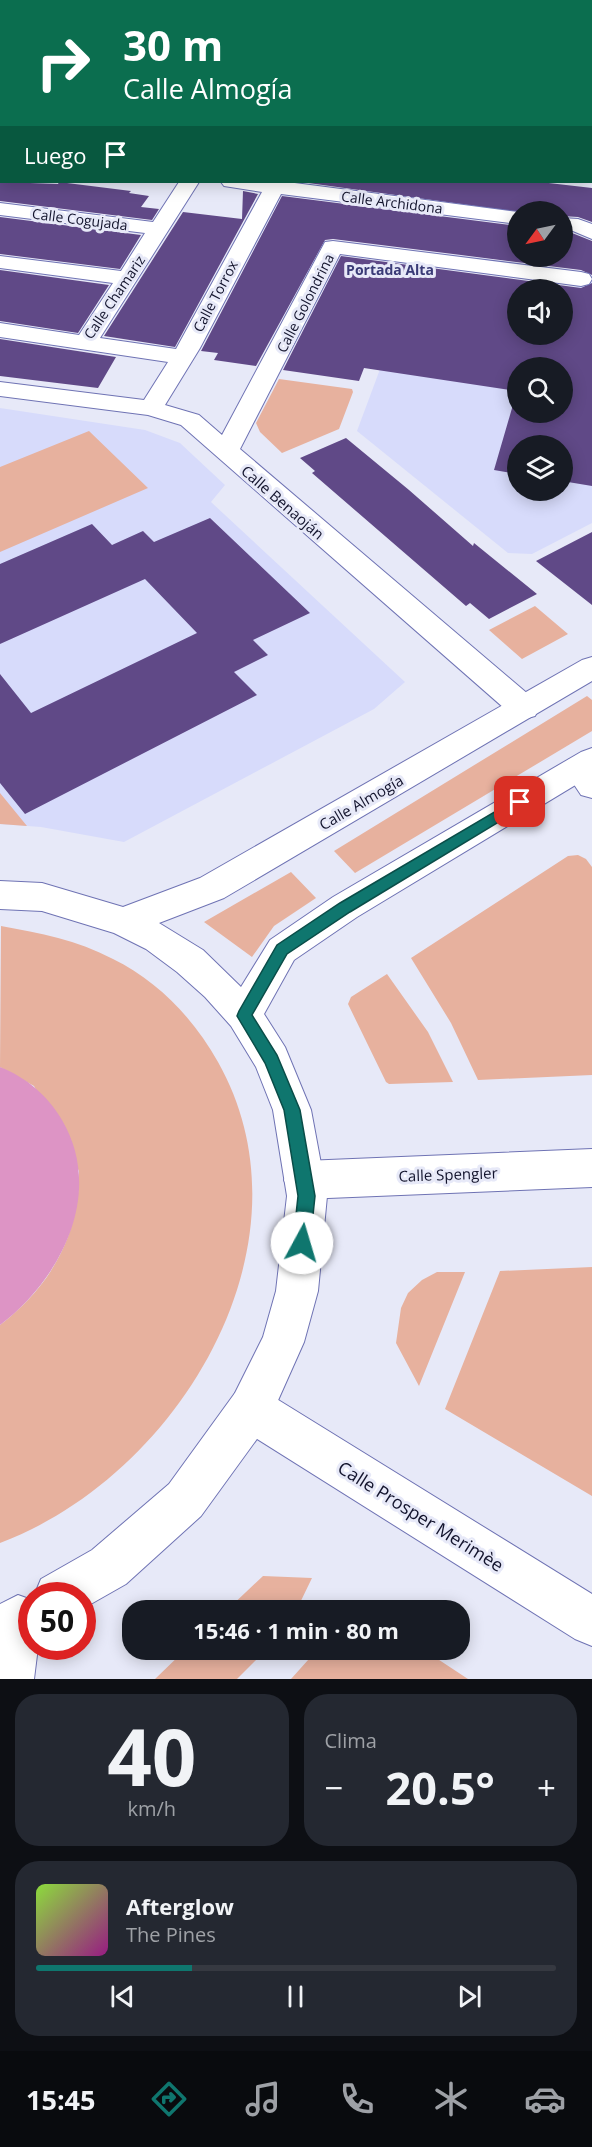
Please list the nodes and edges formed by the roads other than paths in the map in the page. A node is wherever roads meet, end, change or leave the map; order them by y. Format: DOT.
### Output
graph roads {
  1 [pos="188,183"];
  2 [pos="253,183"];
  3 [pos="275,184"];
  4 [pos="0,209"];
  5 [pos="507,216"];
  6 [pos="573,225"];
  7 [pos="160,229"];
  8 [pos="592,233"];
  9 [pos="0,262"];
  10 [pos="128,278"];
  11 [pos="581,279"];
  12 [pos="0,330"];
  13 [pos="85,343"];
  14 [pos="181,357"];
  15 [pos="0,389"];
  16 [pos="151,408"];
  17 [pos="226,452"];
  18 [pos="592,667"];
  19 [pos="524,708"];
  20 [pos="588,771"];
  21 [pos="0,895"];
  22 [pos="124,922"];
  23 [pos="244,1016"];
  24 [pos="592,1168"];
  25 [pos="304,1180"];
  26 [pos="251,1409"];
  27 [pos="82,1582"];
  28 [pos="592,1622"];
  29 [pos="18,1646"];
  30 [pos="9,1679"];
  1 -- 7 [label="street, Calle Chamariz"];
  2 -- 3 [label="street, Calle Archidona"];
  3 -- 5 [label="street, Calle Archidona"];
  3 -- 14 [label="street, Calle Torrox"];
  4 -- 7 [label="street, Calle Cogujada"];
  6 -- 8 [label="street"];
  7 -- 10 [label="street, Calle Chamariz"];
  9 -- 10 [label="street"];
  10 -- 13 [label="street, Calle Chamariz"];
  11 -- 17 [label="street, Calle Golondrina"];
  12 -- 13 [label="street, Calle Chamariz"];
  13 -- 14 [label="street"];
  14 -- 16 [label="street, Calle Torrox"];
  15 -- 16 [label="street, Calle Benaoján"];
  16 -- 17 [label="street, Calle Benaoján"];
  17 -- 19 [label="street, Calle Benaoján"];
  18 -- 19 [label="street, Calle Almogía"];
  19 -- 22 [label="street, Calle Almogía"];
  20 -- 23 [label="street"];
  21 -- 22 [label="street"];
  22 -- 23 [label="street"];
  23 -- 25 [label="street"];
  24 -- 25 [label="street, Calle Spengler"];
  25 -- 26 [label="street"];
  26 -- 27 [label="street"];
  26 -- 28 [label="street, Calle Prosper Merimèe"];
  29 -- 30 [label="street"];
}
